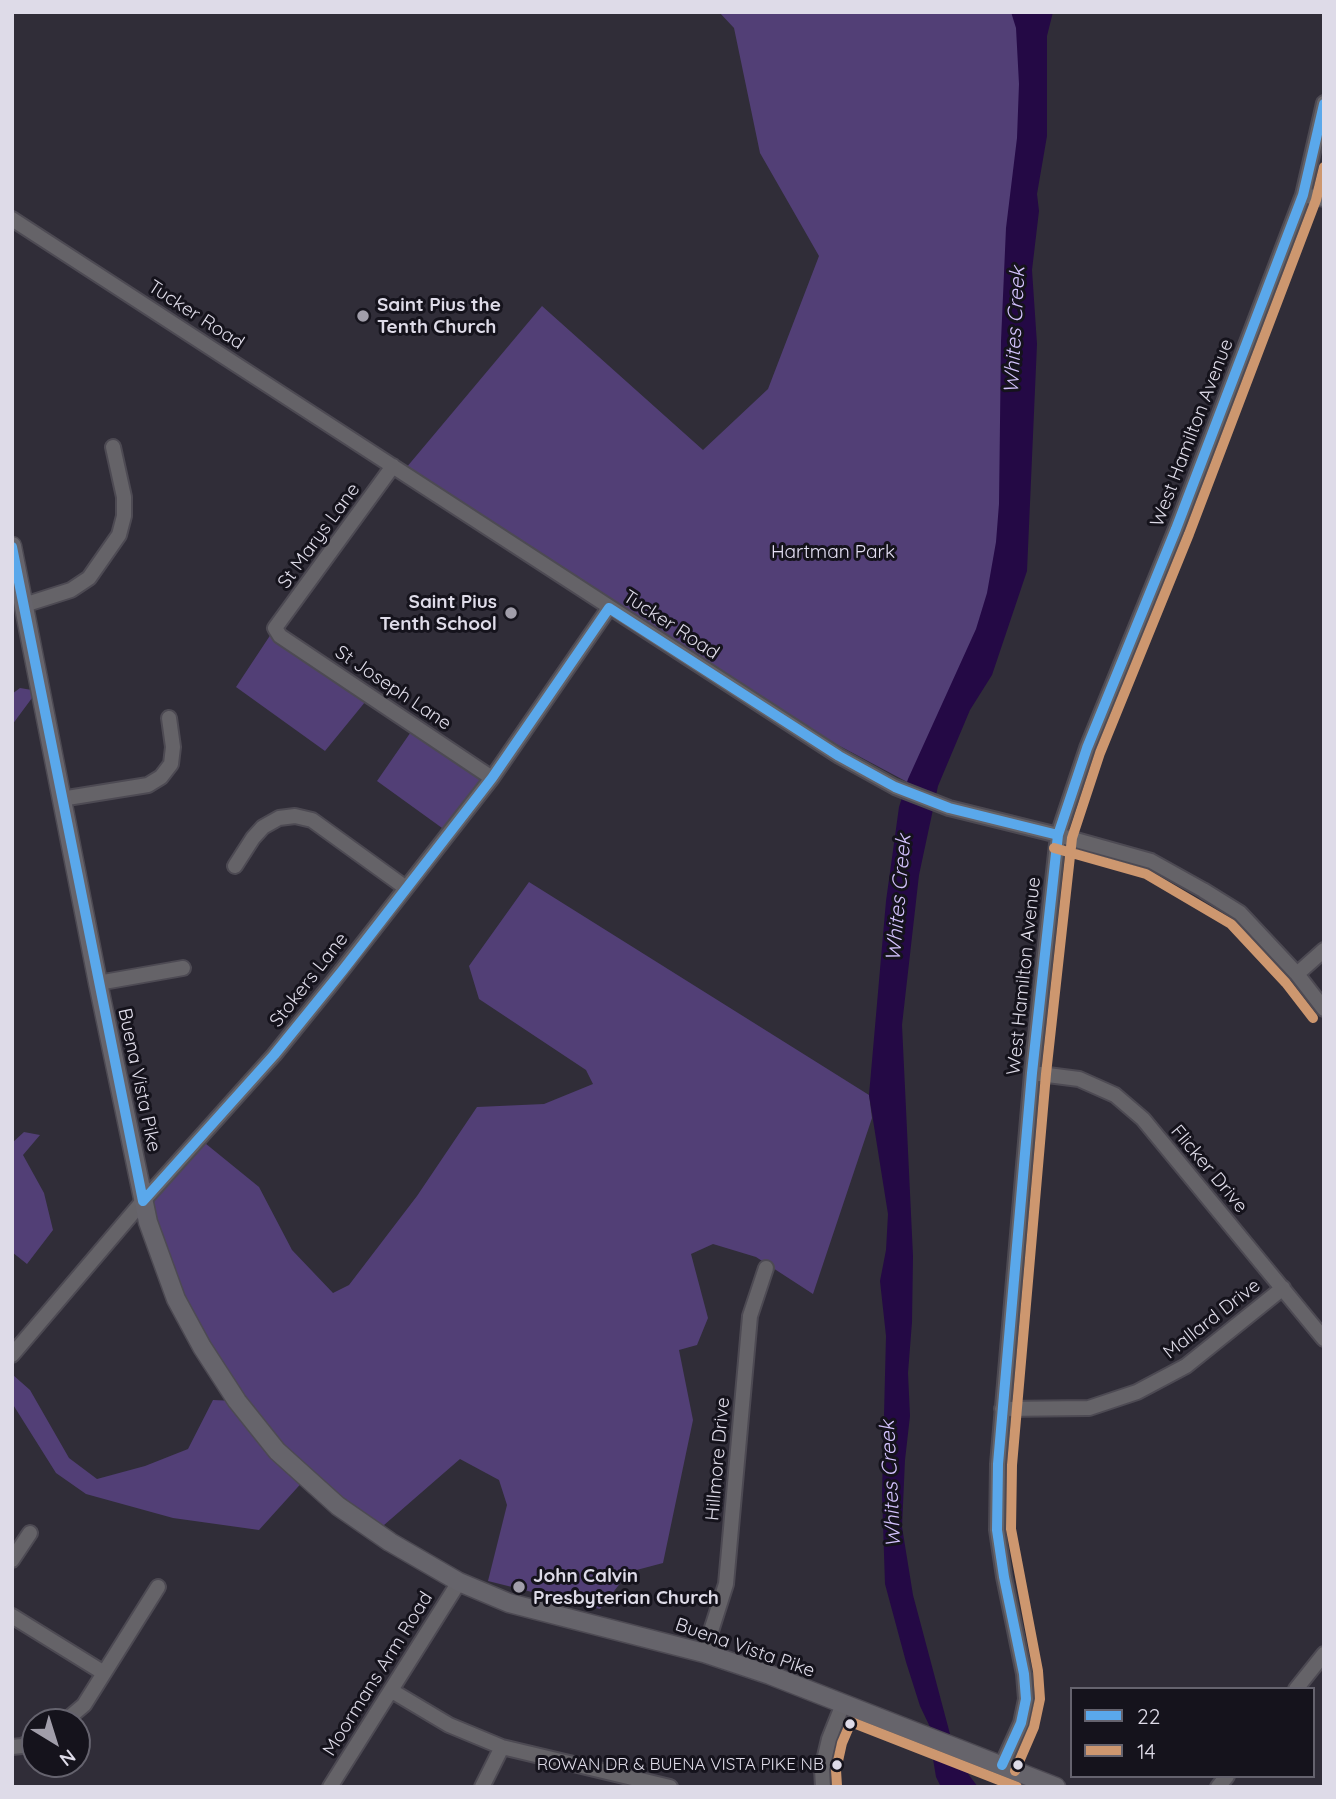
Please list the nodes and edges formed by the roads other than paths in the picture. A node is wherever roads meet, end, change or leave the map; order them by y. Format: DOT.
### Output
graph roads {
  1 [pos="1324,103"];
  2 [pos="1303,195"];
  3 [pos="1324,199"];
  4 [pos="12,219"];
  5 [pos="113,447"];
  6 [pos="393,466"];
  7 [pos="12,546"];
  8 [pos="24,605"];
  9 [pos="609,608"];
  10 [pos="275,628"];
  11 [pos="169,718"];
  12 [pos="492,778"];
  13 [pos="61,799"];
  14 [pos="1058,835"];
  15 [pos="235,866"];
  16 [pos="406,888"];
  17 [pos="1324,950"];
  18 [pos="183,968"];
  19 [pos="1297,974"];
  20 [pos="98,983"];
  21 [pos="1324,1009"];
  22 [pos="1032,1073"];
  23 [pos="143,1201"];
  24 [pos="766,1268"];
  25 [pos="1283,1288"];
  26 [pos="1324,1339"];
  27 [pos="12,1355"];
  28 [pos="1002,1409"];
  29 [pos="30,1533"];
  30 [pos="12,1560"];
  31 [pos="459,1582"];
  32 [pos="158,1587"];
  33 [pos="12,1616"];
  34 [pos="704,1653"];
  35 [pos="1324,1654"];
  36 [pos="104,1673"];
  37 [pos="1298,1687"];
  38 [pos="392,1691"];
  39 [pos="843,1704"];
  40 [pos="80,1708"];
  41 [pos="502,1747"];
  42 [pos="996,1763"];
  43 [pos="330,1787"];
  44 [pos="482,1787"];
  45 [pos="670,1787"];
  46 [pos="823,1787"];
  47 [pos="1056,1787"];
  1 -- 2 [label="street, West Hamilton Avenue"];
  2 -- 3 [label="street"];
  2 -- 14 [label="street, West Hamilton Avenue"];
  4 -- 6 [label="street, Tucker Road"];
  5 -- 8 [label="street"];
  6 -- 9 [label="street, Tucker Road"];
  6 -- 10 [label="street, St Marys Lane"];
  7 -- 8 [label="main road, Buena Vista Pike"];
  8 -- 13 [label="main road, Buena Vista Pike"];
  9 -- 12 [label="street, Stokers Lane"];
  9 -- 14 [label="street, Tucker Road"];
  10 -- 12 [label="street, St Joseph Lane"];
  11 -- 13 [label="street"];
  12 -- 16 [label="street, Stokers Lane"];
  13 -- 20 [label="main road, Buena Vista Pike"];
  14 -- 19 [label="street, Tucker Road"];
  14 -- 22 [label="street, West Hamilton Avenue"];
  15 -- 16 [label="street"];
  16 -- 23 [label="street, Stokers Lane"];
  17 -- 19 [label="street"];
  18 -- 20 [label="street"];
  19 -- 21 [label="street, Tucker Road"];
  20 -- 23 [label="main road, Buena Vista Pike"];
  22 -- 25 [label="street, Flicker Drive"];
  22 -- 28 [label="street, West Hamilton Avenue"];
  23 -- 27 [label="street, Stokers Lane"];
  23 -- 31 [label="main road, Buena Vista Pike"];
  24 -- 34 [label="street, Hillmore Drive"];
  25 -- 26 [label="street, Flicker Drive"];
  25 -- 28 [label="street, Mallard Drive"];
  28 -- 42 [label="street, West Hamilton Avenue"];
  29 -- 30 [label="street"];
  31 -- 34 [label="main road, Buena Vista Pike"];
  31 -- 38 [label="street, Moormans Arm Road"];
  32 -- 36 [label="street"];
  33 -- 36 [label="street"];
  34 -- 39 [label="main road, Buena Vista Pike"];
  35 -- 37 [label="street"];
  36 -- 40 [label="street"];
  38 -- 41 [label="street"];
  38 -- 43 [label="street, Moormans Arm Road"];
  39 -- 42 [label="main road, Buena Vista Pike"];
  39 -- 46 [label="street"];
  41 -- 44 [label="street"];
  41 -- 45 [label="street"];
  42 -- 47 [label="main road, Buena Vista Pike"];
}
